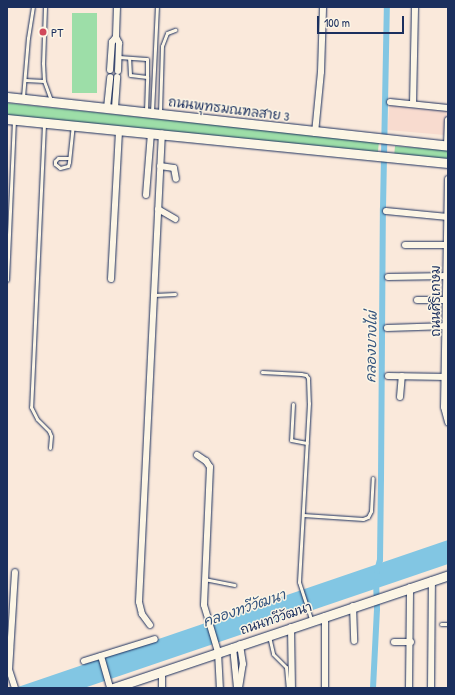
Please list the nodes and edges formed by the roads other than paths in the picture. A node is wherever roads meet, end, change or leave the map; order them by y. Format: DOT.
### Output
graph roads {
  1 [pos="33,7"];
  2 [pos="46,7"];
  3 [pos="117,7"];
  4 [pos="157,7"];
  5 [pos="323,7"];
  6 [pos="415,7"];
  7 [pos="175,30"];
  8 [pos="116,37"];
  9 [pos="118,57"];
  10 [pos="129,58"];
  11 [pos="147,77"];
  12 [pos="25,80"];
  13 [pos="44,81"];
  14 [pos="7,97"];
  15 [pos="23,100"];
  16 [pos="390,102"];
  17 [pos="52,103"];
  18 [pos="413,104"];
  19 [pos="111,108"];
  20 [pos="448,108"];
  21 [pos="153,114"];
  22 [pos="11,119"];
  23 [pos="448,120"];
  24 [pos="44,122"];
  25 [pos="73,125"];
  26 [pos="119,130"];
  27 [pos="151,133"];
  28 [pos="315,133"];
  29 [pos="162,134"];
  30 [pos="448,146"];
  31 [pos="69,158"];
  32 [pos="444,163"];
  33 [pos="148,168"];
  34 [pos="160,168"];
  35 [pos="176,179"];
  36 [pos="448,179"];
  37 [pos="146,195"];
  38 [pos="158,209"];
  39 [pos="386,211"];
  40 [pos="447,216"];
  41 [pos="175,219"];
  42 [pos="405,245"];
  43 [pos="447,245"];
  44 [pos="447,276"];
  45 [pos="388,277"];
  46 [pos="111,279"];
  47 [pos="7,280"];
  48 [pos="175,294"];
  49 [pos="154,295"];
  50 [pos="417,300"];
  51 [pos="446,300"];
  52 [pos="447,326"];
  53 [pos="387,328"];
  54 [pos="447,352"];
  55 [pos="262,372"];
  56 [pos="388,376"];
  57 [pos="402,376"];
  58 [pos="446,377"];
  59 [pos="400,397"];
  60 [pos="294,404"];
  61 [pos="448,422"];
  62 [pos="307,443"];
  63 [pos="50,448"];
  64 [pos="197,455"];
  65 [pos="373,478"];
  66 [pos="303,515"];
  67 [pos="15,572"];
  68 [pos="448,574"];
  69 [pos="204,579"];
  70 [pos="432,580"];
  71 [pos="234,585"];
  72 [pos="410,587"];
  73 [pos="353,606"];
  74 [pos="325,616"];
  75 [pos="311,620"];
  76 [pos="441,624"];
  77 [pos="448,624"];
  78 [pos="150,625"];
  79 [pos="291,627"];
  80 [pos="268,634"];
  81 [pos="155,639"];
  82 [pos="354,641"];
  83 [pos="394,642"];
  84 [pos="411,642"];
  85 [pos="236,645"];
  86 [pos="218,652"];
  87 [pos="102,656"];
  88 [pos="84,662"];
  89 [pos="162,671"];
  90 [pos="133,684"];
  91 [pos="110,686"];
  92 [pos="15,688"];
  93 [pos="162,688"];
  94 [pos="220,688"];
  95 [pos="238,688"];
  96 [pos="288,688"];
  97 [pos="292,688"];
  98 [pos="325,688"];
  99 [pos="410,688"];
  100 [pos="431,688"];
  1 -- 12 [label="lane"];
  2 -- 13 [label="lane"];
  3 -- 8 [label="street"];
  4 -- 21 [label="lane"];
  5 -- 28 [label="street"];
  6 -- 18 [label="street"];
  7 -- 21 [label="lane"];
  8 -- 9 [label="street"];
  8 -- 19 [label="street"];
  9 -- 10 [label="lane"];
  9 -- 19 [label="street"];
  10 -- 11 [label="lane"];
  10 -- 11 [label="lane"];
  11 -- 21 [label="lane"];
  12 -- 13 [label="lane"];
  12 -- 15 [label="lane"];
  13 -- 17 [label="lane"];
  14 -- 15 [label="main road, ถนนพุทธมณฑลสาย 3"];
  15 -- 17 [label="main road, ถนนพุทธมณฑลสาย 3"];
  16 -- 18 [label="street"];
  17 -- 19 [label="main road, ถนนพุทธมณฑลสาย 3"];
  18 -- 20 [label="street"];
  19 -- 21 [label="main road, ถนนพุทธมณฑลสาย 3"];
  21 -- 28 [label="main road, ถนนพุทธมณฑลสาย 3"];
  22 -- 24 [label="main road"];
  22 -- 47 [label="lane"];
  23 -- 30 [label="street"];
  24 -- 25 [label="main road"];
  24 -- 63 [label="lane"];
  25 -- 26 [label="main road"];
  25 -- 31 [label="lane"];
  26 -- 27 [label="main road"];
  26 -- 46 [label="street"];
  27 -- 29 [label="main road"];
  27 -- 33 [label="street"];
  28 -- 30 [label="main road, ถนนพุทธมณฑลสาย 3"];
  29 -- 32 [label="main road"];
  29 -- 34 [label="street"];
  31 -- 31 [label="lane"];
  33 -- 34 [label="street"];
  33 -- 37 [label="street"];
  34 -- 35 [label="street"];
  34 -- 38 [label="street"];
  36 -- 40 [label="street, ถนนศิริเกษม"];
  38 -- 41 [label="street"];
  38 -- 49 [label="street"];
  39 -- 40 [label="street"];
  40 -- 43 [label="street, ถนนศิริเกษม"];
  42 -- 43 [label="street"];
  43 -- 44 [label="street, ถนนศิริเกษม"];
  44 -- 45 [label="street"];
  44 -- 51 [label="street, ถนนศิริเกษม"];
  48 -- 49 [label="lane"];
  49 -- 78 [label="street"];
  50 -- 51 [label="street"];
  51 -- 52 [label="street, ถนนศิริเกษม"];
  52 -- 53 [label="street"];
  52 -- 54 [label="street, ถนนศิริเกษม"];
  54 -- 58 [label="street, ถนนศิริเกษม"];
  55 -- 62 [label="lane"];
  56 -- 57 [label="street"];
  57 -- 58 [label="street"];
  57 -- 59 [label="street"];
  58 -- 61 [label="street, ถนนศิริเกษม"];
  60 -- 62 [label="lane"];
  62 -- 66 [label="lane"];
  64 -- 69 [label="street"];
  65 -- 66 [label="lane"];
  66 -- 75 [label="lane"];
  67 -- 92 [label="street"];
  68 -- 70 [label="main road, ถนนทวีวัฒนา"];
  69 -- 71 [label="lane"];
  69 -- 86 [label="street"];
  70 -- 72 [label="main road, ถนนทวีวัฒนา"];
  70 -- 100 [label="street"];
  72 -- 73 [label="main road, ถนนทวีวัฒนา"];
  72 -- 84 [label="street"];
  73 -- 74 [label="main road, ถนนทวีวัฒนา"];
  73 -- 82 [label="street"];
  74 -- 75 [label="main road, ถนนทวีวัฒนา"];
  74 -- 98 [label="street"];
  75 -- 79 [label="main road, ถนนทวีวัฒนา"];
  76 -- 77 [label="lane"];
  79 -- 80 [label="main road, ถนนทวีวัฒนา"];
  79 -- 97 [label="street"];
  80 -- 85 [label="main road, ถนนทวีวัฒนา"];
  80 -- 96 [label="lane"];
  81 -- 87 [label="street"];
  83 -- 84 [label="street"];
  84 -- 99 [label="street"];
  85 -- 86 [label="main road, ถนนทวีวัฒนา"];
  85 -- 95 [label="street"];
  86 -- 89 [label="main road, ถนนทวีวัฒนา"];
  86 -- 94 [label="street"];
  87 -- 88 [label="street"];
  87 -- 91 [label="street"];
  89 -- 90 [label="main road, ถนนทวีวัฒนา"];
  89 -- 93 [label="street"];
  90 -- 91 [label="main road, ถนนทวีวัฒนา"];
}
